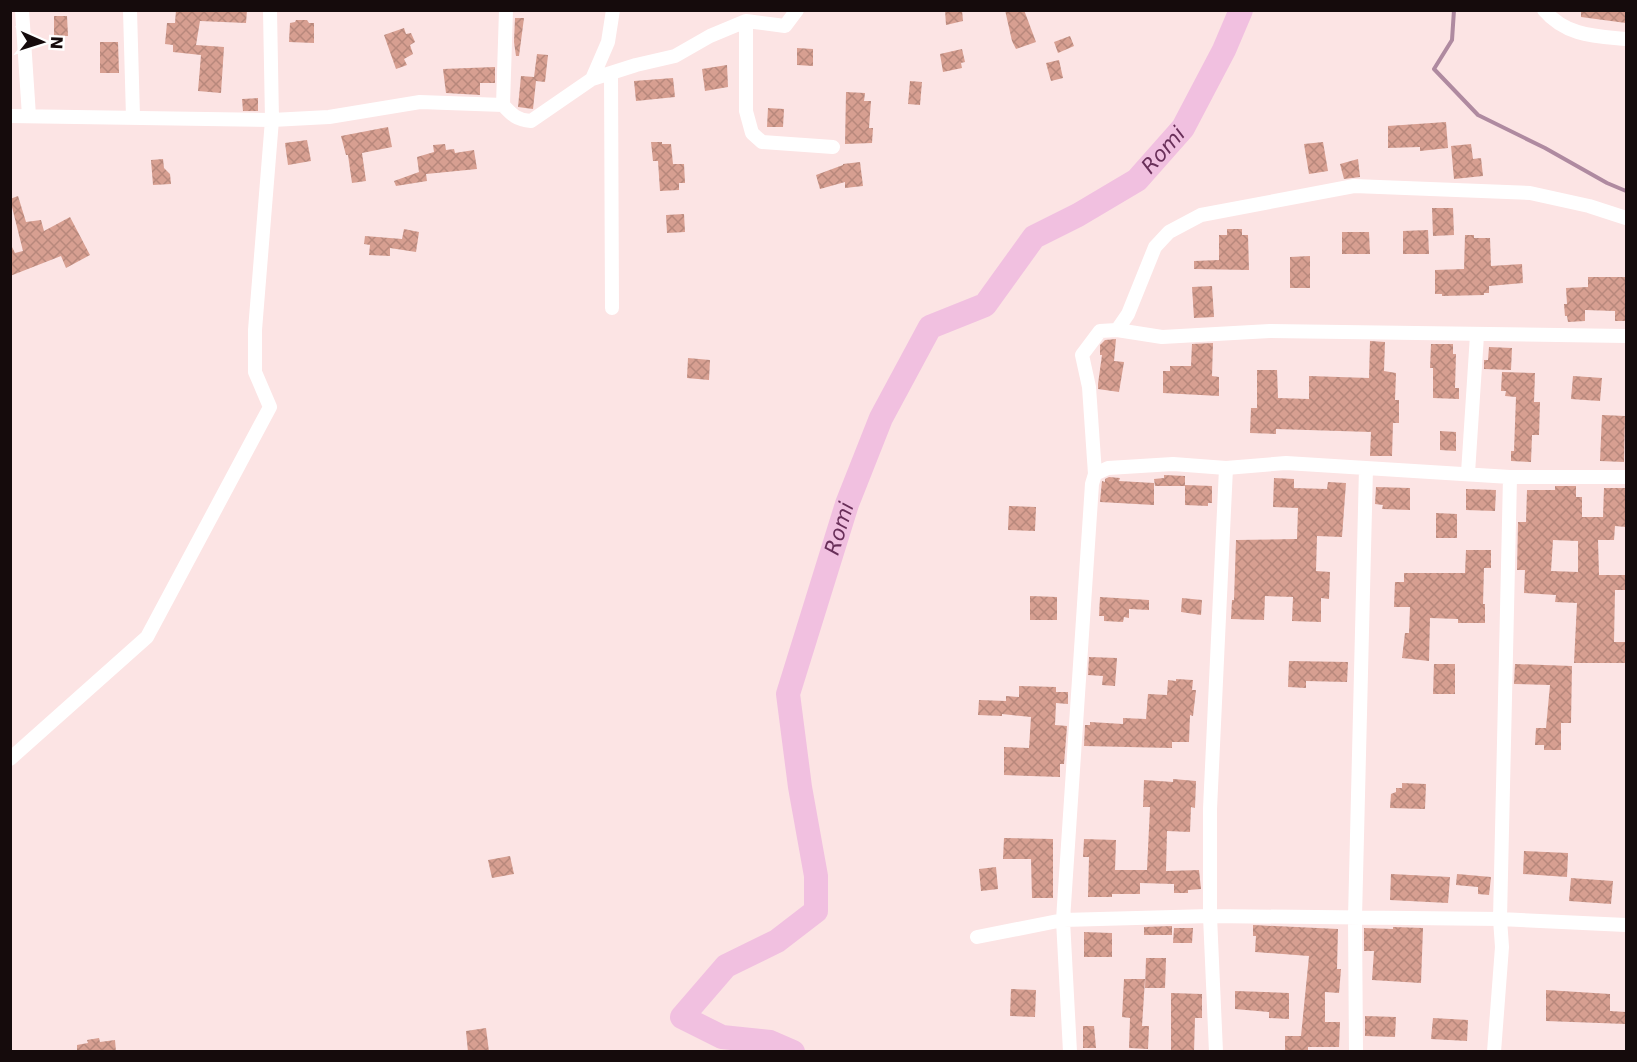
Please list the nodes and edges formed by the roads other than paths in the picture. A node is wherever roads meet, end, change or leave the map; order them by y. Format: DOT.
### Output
graph roads {
  1 [pos="22,10"];
  2 [pos="130,10"];
  3 [pos="270,10"];
  4 [pos="506,10"];
  5 [pos="613,10"];
  6 [pos="797,10"];
  7 [pos="1544,10"];
  8 [pos="746,21"];
  9 [pos="1626,39"];
  10 [pos="611,73"];
  11 [pos="592,79"];
  12 [pos="503,105"];
  13 [pos="10,116"];
  14 [pos="29,116"];
  15 [pos="133,117"];
  16 [pos="272,120"];
  17 [pos="834,147"];
  18 [pos="1626,218"];
  19 [pos="612,308"];
  20 [pos="1117,330"];
  21 [pos="1477,335"];
  22 [pos="1626,336"];
  23 [pos="1226,468"];
  24 [pos="1366,468"];
  25 [pos="1468,473"];
  26 [pos="1095,474"];
  27 [pos="1510,477"];
  28 [pos="1626,477"];
  29 [pos="10,759"];
  30 [pos="1210,916"];
  31 [pos="1356,918"];
  32 [pos="1063,920"];
  33 [pos="1500,920"];
  34 [pos="1626,925"];
  35 [pos="977,937"];
  36 [pos="1070,1052"];
  37 [pos="1216,1052"];
  38 [pos="1356,1052"];
  39 [pos="1494,1052"];
  1 -- 14 [label="street"];
  2 -- 15 [label="street"];
  3 -- 16 [label="street"];
  4 -- 12 [label="street"];
  5 -- 11 [label="street"];
  6 -- 8 [label="street"];
  7 -- 9 [label="street"];
  8 -- 10 [label="street"];
  8 -- 17 [label="street"];
  10 -- 11 [label="street"];
  10 -- 19 [label="street"];
  11 -- 12 [label="street"];
  12 -- 16 [label="street"];
  13 -- 14 [label="street"];
  14 -- 15 [label="street"];
  15 -- 16 [label="street"];
  16 -- 29 [label="street"];
  18 -- 20 [label="street"];
  20 -- 21 [label="street"];
  20 -- 26 [label="street"];
  21 -- 22 [label="street"];
  21 -- 25 [label="street"];
  23 -- 24 [label="street"];
  23 -- 26 [label="street"];
  23 -- 30 [label="street"];
  24 -- 25 [label="street"];
  24 -- 31 [label="street"];
  25 -- 27 [label="street"];
  26 -- 32 [label="street"];
  27 -- 28 [label="street"];
  27 -- 33 [label="street"];
  30 -- 31 [label="street"];
  30 -- 32 [label="street"];
  30 -- 37 [label="street"];
  31 -- 33 [label="street"];
  31 -- 38 [label="street"];
  32 -- 35 [label="street"];
  32 -- 36 [label="street"];
  33 -- 34 [label="street"];
  33 -- 39 [label="street"];
}
